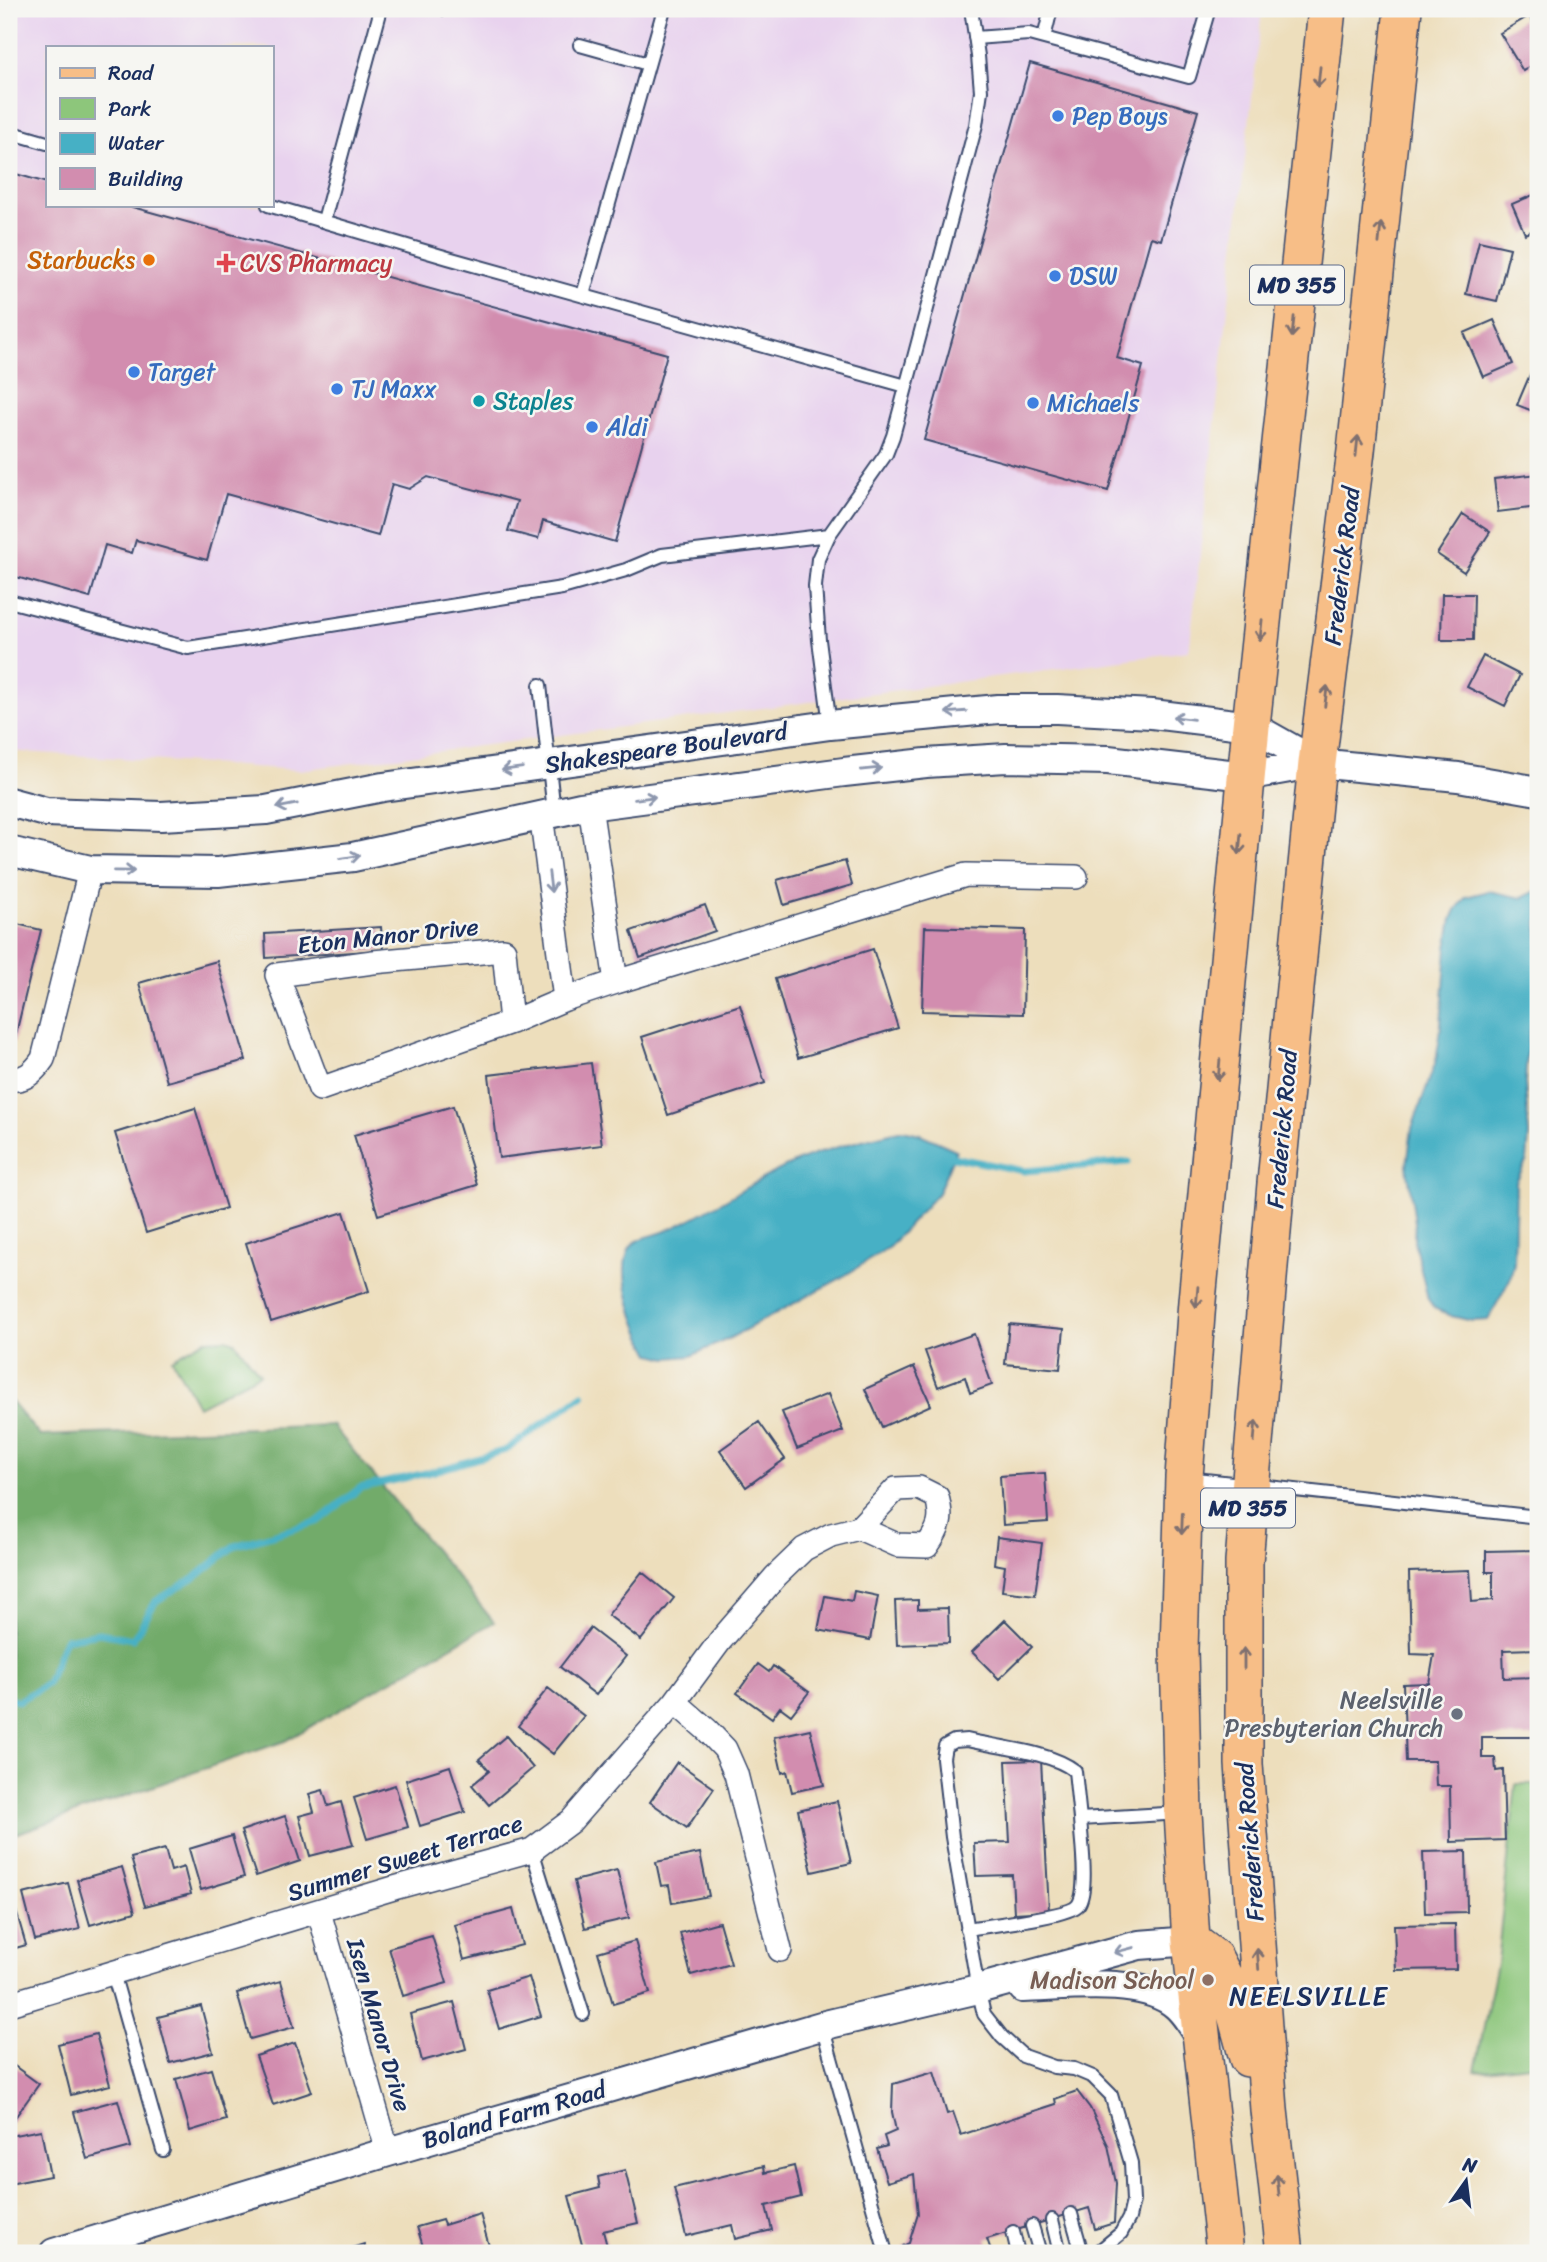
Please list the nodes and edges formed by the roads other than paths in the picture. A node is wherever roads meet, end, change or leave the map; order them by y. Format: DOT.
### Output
graph roads {
  1 [pos="381,9"];
  2 [pos="664,9"];
  3 [pos="971,9"];
  4 [pos="1051,9"];
  5 [pos="1196,9"];
  6 [pos="1326,9"];
  7 [pos="1403,9"];
  8 [pos="975,38"];
  9 [pos="1044,38"];
  10 [pos="580,45"];
  11 [pos="648,64"];
  12 [pos="9,132"];
  13 [pos="46,143"];
  14 [pos="272,206"];
  15 [pos="324,220"];
  16 [pos="583,295"];
  17 [pos="906,386"];
  18 [pos="828,535"];
  19 [pos="9,601"];
  20 [pos="540,685"];
  21 [pos="830,725"];
  22 [pos="1251,726"];
  23 [pos="1317,763"];
  24 [pos="549,764"];
  25 [pos="1246,776"];
  26 [pos="1538,791"];
  27 [pos="9,802"];
  28 [pos="590,806"];
  29 [pos="547,813"];
  30 [pos="9,851"];
  31 [pos="90,870"];
  32 [pos="1076,877"];
  33 [pos="616,982"];
  34 [pos="565,999"];
  35 [pos="511,1022"];
  36 [pos="9,1079"];
  37 [pos="1184,1477"];
  38 [pos="1250,1486"];
  39 [pos="1538,1517"];
  40 [pos="859,1528"];
  41 [pos="675,1702"];
  42 [pos="1183,1813"];
  43 [pos="1080,1819"];
  44 [pos="532,1850"];
  45 [pos="319,1912"];
  46 [pos="968,1929"];
  47 [pos="1191,1941"];
  48 [pos="780,1950"];
  49 [pos="113,1973"];
  50 [pos="978,1989"];
  51 [pos="9,2004"];
  52 [pos="583,2014"];
  53 [pos="821,2026"];
  54 [pos="1203,2043"];
  55 [pos="1269,2110"];
  56 [pos="163,2150"];
  57 [pos="388,2152"];
  58 [pos="1071,2214"];
  59 [pos="1052,2220"];
  60 [pos="1032,2226"];
  61 [pos="1013,2232"];
  62 [pos="54,2253"];
  63 [pos="886,2253"];
  64 [pos="1018,2253"];
  65 [pos="1040,2253"];
  66 [pos="1060,2253"];
  67 [pos="1082,2253"];
  68 [pos="1097,2253"];
  69 [pos="1225,2253"];
  70 [pos="1285,2253"];
  1 -- 15 [label="lane"];
  2 -- 11 [label="lane"];
  3 -- 8 [label="lane"];
  4 -- 9 [label="lane"];
  5 -- 9 [label="lane"];
  6 -- 22 [label="main road, MD 355, one-way"];
  23 -- 7 [label="main road, Frederick Road / MD 355, one-way"];
  8 -- 9 [label="lane"];
  8 -- 17 [label="lane"];
  10 -- 11 [label="lane"];
  11 -- 16 [label="lane"];
  12 -- 13 [label="lane"];
  14 -- 15 [label="lane"];
  15 -- 16 [label="lane"];
  16 -- 17 [label="lane"];
  17 -- 18 [label="lane"];
  18 -- 19 [label="lane"];
  18 -- 21 [label="lane"];
  20 -- 24 [label="lane"];
  22 -- 21 [label="street, Shakespeare Boulevard, one-way"];
  21 -- 24 [label="street, Shakespeare Boulevard"];
  22 -- 23 [label="street, Shakespeare Boulevard"];
  22 -- 25 [label="main road, MD 355"];
  23 -- 25 [label="street, Shakespeare Boulevard"];
  23 -- 26 [label="street, Shakespeare Boulevard"];
  38 -- 23 [label="main road, Frederick Road / MD 355, one-way"];
  24 -- 27 [label="street, Shakespeare Boulevard, one-way"];
  24 -- 29 [label="lane"];
  28 -- 25 [label="street, Shakespeare Boulevard, one-way"];
  25 -- 37 [label="main road, MD 355, one-way"];
  28 -- 29 [label="street, Shakespeare Boulevard"];
  28 -- 33 [label="street"];
  31 -- 29 [label="street, Shakespeare Boulevard, one-way"];
  29 -- 34 [label="street, one-way"];
  30 -- 31 [label="street, Shakespeare Boulevard"];
  31 -- 36 [label="street"];
  32 -- 33 [label="street, Eton Manor Drive"];
  33 -- 34 [label="street, Eton Manor Drive"];
  34 -- 35 [label="street, Eton Manor Drive"];
  35 -- 35 [label="street, Eton Manor Drive"];
  37 -- 38 [label="lane"];
  37 -- 42 [label="main road, MD 355, one-way"];
  38 -- 39 [label="lane"];
  55 -- 38 [label="main road, Frederick Road / MD 355, one-way"];
  40 -- 41 [label="street, Summer Sweet Terrace"];
  41 -- 44 [label="street, Summer Sweet Terrace"];
  41 -- 48 [label="street"];
  42 -- 43 [label="lane"];
  42 -- 47 [label="main road, MD 355"];
  43 -- 46 [label="lane"];
  43 -- 46 [label="lane"];
  44 -- 45 [label="street, Summer Sweet Terrace"];
  44 -- 52 [label="lane"];
  45 -- 49 [label="street, Summer Sweet Terrace"];
  45 -- 57 [label="street, Isen Manor Drive"];
  46 -- 50 [label="lane"];
  47 -- 50 [label="street, Boland Farm Road, one-way"];
  47 -- 54 [label="main road, MD 355"];
  47 -- 55 [label="main road"];
  49 -- 51 [label="street, Summer Sweet Terrace"];
  49 -- 56 [label="lane"];
  50 -- 53 [label="street, Boland Farm Road"];
  50 -- 54 [label="street, Boland Farm Road"];
  50 -- 68 [label="lane"];
  53 -- 57 [label="street, Boland Farm Road"];
  53 -- 63 [label="lane"];
  54 -- 69 [label="main road, MD 355"];
  70 -- 55 [label="main road, Frederick Road / MD 355, one-way"];
  57 -- 62 [label="street, Boland Farm Road"];
  58 -- 67 [label="lane"];
  59 -- 66 [label="lane"];
  60 -- 65 [label="lane"];
  61 -- 64 [label="lane"];
}
